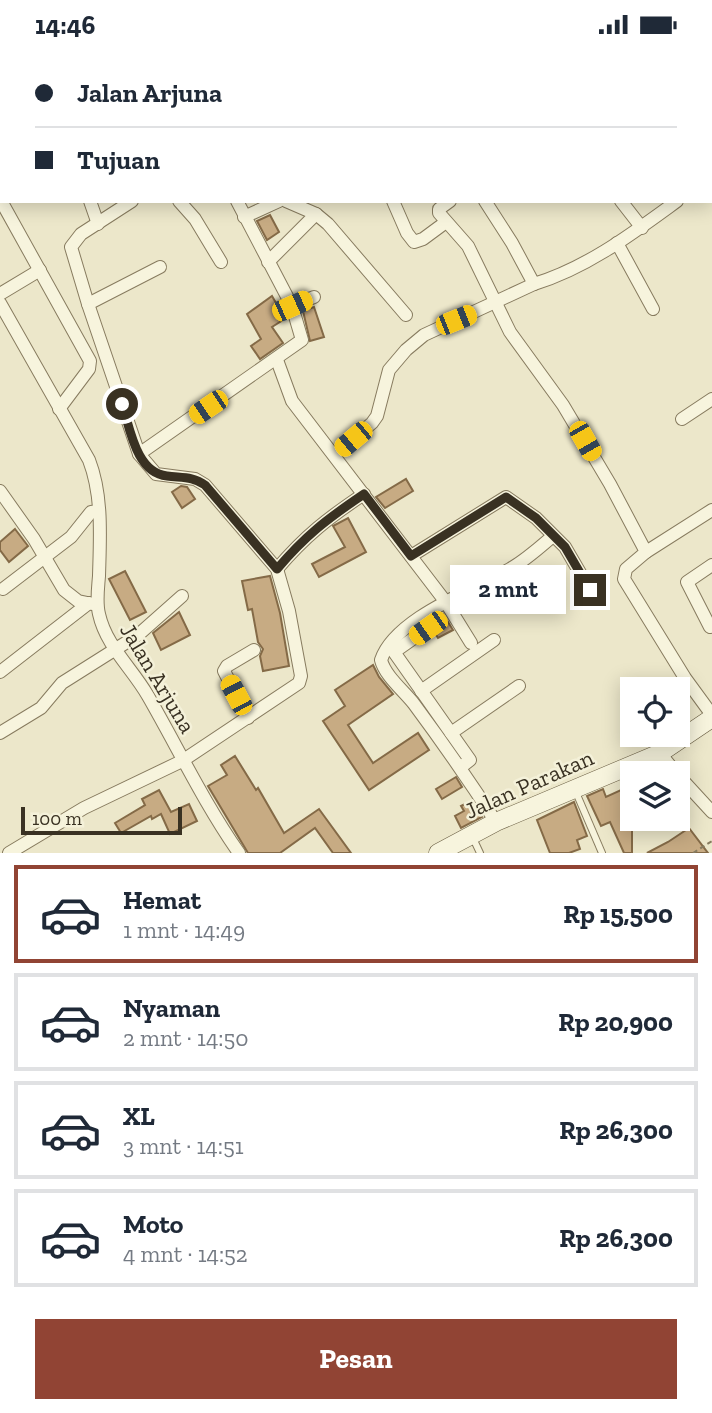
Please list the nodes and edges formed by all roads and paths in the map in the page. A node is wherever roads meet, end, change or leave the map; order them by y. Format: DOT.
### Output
graph roads {
  1 [pos="2,203"];
  2 [pos="91,203"];
  3 [pos="129,203"];
  4 [pos="181,203"];
  5 [pos="238,203"];
  6 [pos="275,203"];
  7 [pos="291,203"];
  8 [pos="394,203"];
  9 [pos="448,203"];
  10 [pos="489,203"];
  11 [pos="623,203"];
  12 [pos="674,203"];
  13 [pos="316,214"];
  14 [pos="244,217"];
  15 [pos="446,222"];
  16 [pos="98,223"];
  17 [pos="642,228"];
  18 [pos="617,243"];
  19 [pos="221,262"];
  20 [pos="268,262"];
  21 [pos="160,267"];
  22 [pos="40,271"];
  23 [pos="534,284"];
  24 [pos="0,294"];
  25 [pos="314,297"];
  26 [pos="0,303"];
  27 [pos="88,304"];
  28 [pos="495,304"];
  29 [pos="292,306"];
  30 [pos="653,309"];
  31 [pos="406,315"];
  32 [pos="277,360"];
  33 [pos="712,399"];
  34 [pos="59,409"];
  35 [pos="682,419"];
  36 [pos="139,454"];
  37 [pos="334,455"];
  38 [pos="0,491"];
  39 [pos="364,494"];
  40 [pos="712,510"];
  41 [pos="99,511"];
  42 [pos="553,536"];
  43 [pos="646,552"];
  44 [pos="45,556"];
  45 [pos="411,556"];
  46 [pos="712,565"];
  47 [pos="277,569"];
  48 [pos="3,589"];
  49 [pos="590,590"];
  50 [pos="182,596"];
  51 [pos="445,601"];
  52 [pos="93,604"];
  53 [pos="710,627"];
  54 [pos="428,628"];
  55 [pos="494,640"];
  56 [pos="471,643"];
  57 [pos="116,650"];
  58 [pos="254,650"];
  59 [pos="0,671"];
  60 [pos="519,686"];
  61 [pos="421,691"];
  62 [pos="712,716"];
  63 [pos="248,718"];
  64 [pos="0,733"];
  65 [pos="451,733"];
  66 [pos="660,753"];
  67 [pos="182,761"];
  68 [pos="666,761"];
  69 [pos="461,767"];
  70 [pos="690,788"];
  71 [pos="575,790"];
  72 [pos="712,812"];
  73 [pos="496,822"];
  74 [pos="712,841"];
  75 [pos="462,844"];
  76 [pos="9,853"];
  77 [pos="239,853"];
  78 [pos="438,853"];
  79 [pos="480,853"];
  80 [pos="602,853"];
  81 [pos="693,853"];
  1 -- 22 [label="street"];
  2 -- 16 [label="street"];
  3 -- 16 [label="street"];
  4 -- 19 [label="street"];
  5 -- 14 [label="street"];
  6 -- 14 [label="street"];
  7 -- 13 [label="street"];
  8 -- 15 [label="street"];
  9 -- 15 [label="street"];
  10 -- 23 [label="street"];
  11 -- 17 [label="street"];
  12 -- 17 [label="street"];
  13 -- 20 [label="street"];
  13 -- 31 [label="street"];
  14 -- 20 [label="street"];
  15 -- 28 [label="street"];
  16 -- 27 [label="street"];
  17 -- 18 [label="street"];
  18 -- 23 [label="street"];
  18 -- 30 [label="street"];
  20 -- 29 [label="street"];
  21 -- 27 [label="street"];
  22 -- 24 [label="street"];
  22 -- 34 [label="street"];
  23 -- 28 [label="street"];
  25 -- 29 [label="street"];
  26 -- 34 [label="street"];
  27 -- 36 [label="street"];
  28 -- 37 [label="street"];
  28 -- 43 [label="street"];
  29 -- 32 [label="street"];
  32 -- 36 [label="street"];
  32 -- 37 [label="street"];
  33 -- 35 [label="street"];
  34 -- 41 [label="street"];
  36 -- 47 [label="street, Jalan Arjuna"];
  37 -- 39 [label="street"];
  38 -- 44 [label="street"];
  39 -- 45 [label="street"];
  39 -- 47 [label="street"];
  40 -- 43 [label="street"];
  41 -- 44 [label="street"];
  41 -- 52 [label="street"];
  42 -- 45 [label="street"];
  42 -- 49 [label="street"];
  42 -- 51 [label="street"];
  43 -- 62 [label="street"];
  44 -- 48 [label="street"];
  44 -- 52 [label="street"];
  45 -- 51 [label="street"];
  46 -- 53 [label="street"];
  47 -- 63 [label="street, Jalan Arjuna"];
  50 -- 57 [label="street"];
  51 -- 56 [label="street"];
  51 -- 69 [label="street"];
  52 -- 57 [label="street, Jalan Arjuna"];
  52 -- 59 [label="street"];
  54 -- 61 [label="street"];
  55 -- 61 [label="street"];
  57 -- 64 [label="street"];
  57 -- 67 [label="street, Jalan Arjuna"];
  58 -- 63 [label="street"];
  60 -- 65 [label="street"];
  61 -- 65 [label="street"];
  62 -- 66 [label="street, Jalan Parakan"];
  63 -- 67 [label="street, Jalan Arjuna"];
  65 -- 69 [label="street"];
  66 -- 68 [label="street"];
  66 -- 73 [label="street, Jalan Parakan"];
  67 -- 76 [label="street"];
  67 -- 77 [label="street, Jalan Arjuna"];
  69 -- 73 [label="street"];
  70 -- 72 [label="street"];
  71 -- 80 [label="lane"];
  73 -- 75 [label="street, Jalan Parakan"];
  74 -- 81 [label="path"];
  75 -- 78 [label="street, Jalan Parakan"];
  75 -- 79 [label="lane"];
}
